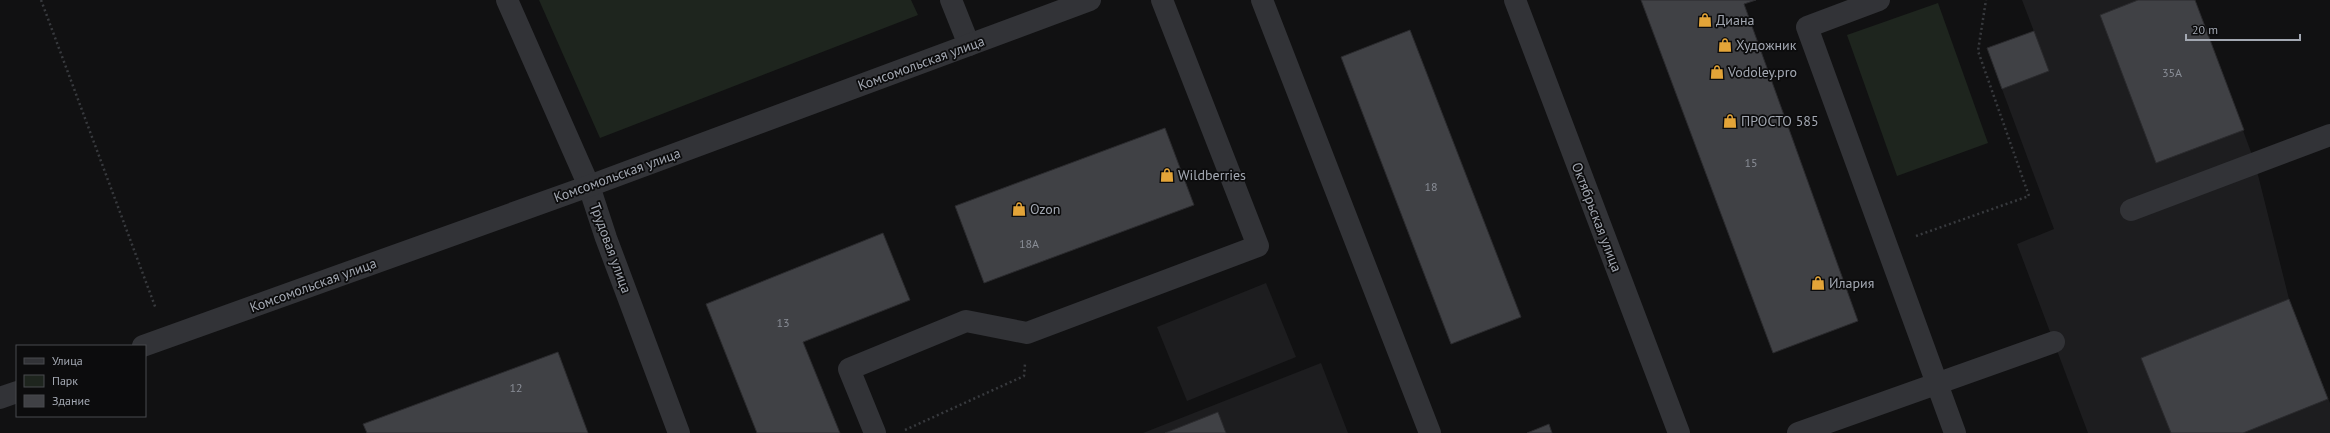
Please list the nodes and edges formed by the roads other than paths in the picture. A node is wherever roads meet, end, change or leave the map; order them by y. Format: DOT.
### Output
graph roads {
  1 [pos="506,0"];
  2 [pos="951,0"];
  3 [pos="1090,0"];
  4 [pos="1162,0"];
  5 [pos="1262,0"];
  6 [pos="1514,0"];
  7 [pos="1879,0"];
  8 [pos="969,45"];
  9 [pos="2330,135"];
  10 [pos="589,186"];
  11 [pos="2131,210"];
  12 [pos="2054,342"];
  13 [pos="146,345"];
  14 [pos="1936,382"];
  15 [pos="16,392"];
  16 [pos="0,398"];
  17 [pos="679,433"];
  18 [pos="875,433"];
  19 [pos="1430,433"];
  20 [pos="1679,433"];
  21 [pos="1798,433"];
  22 [pos="1955,433"];
  1 -- 10 [label="street, Трудовая улица"];
  2 -- 8 [label="street"];
  3 -- 8 [label="street, Комсомольская улица"];
  4 -- 18 [label="street"];
  5 -- 19 [label="street"];
  6 -- 20 [label="street, Октябрьская улица"];
  7 -- 14 [label="street"];
  8 -- 10 [label="street, Комсомольская улица"];
  9 -- 11 [label="street"];
  10 -- 13 [label="street, Комсомольская улица"];
  10 -- 17 [label="street, Трудовая улица"];
  12 -- 14 [label="street"];
  14 -- 21 [label="street"];
  14 -- 22 [label="street"];
  15 -- 16 [label="street"];
}
